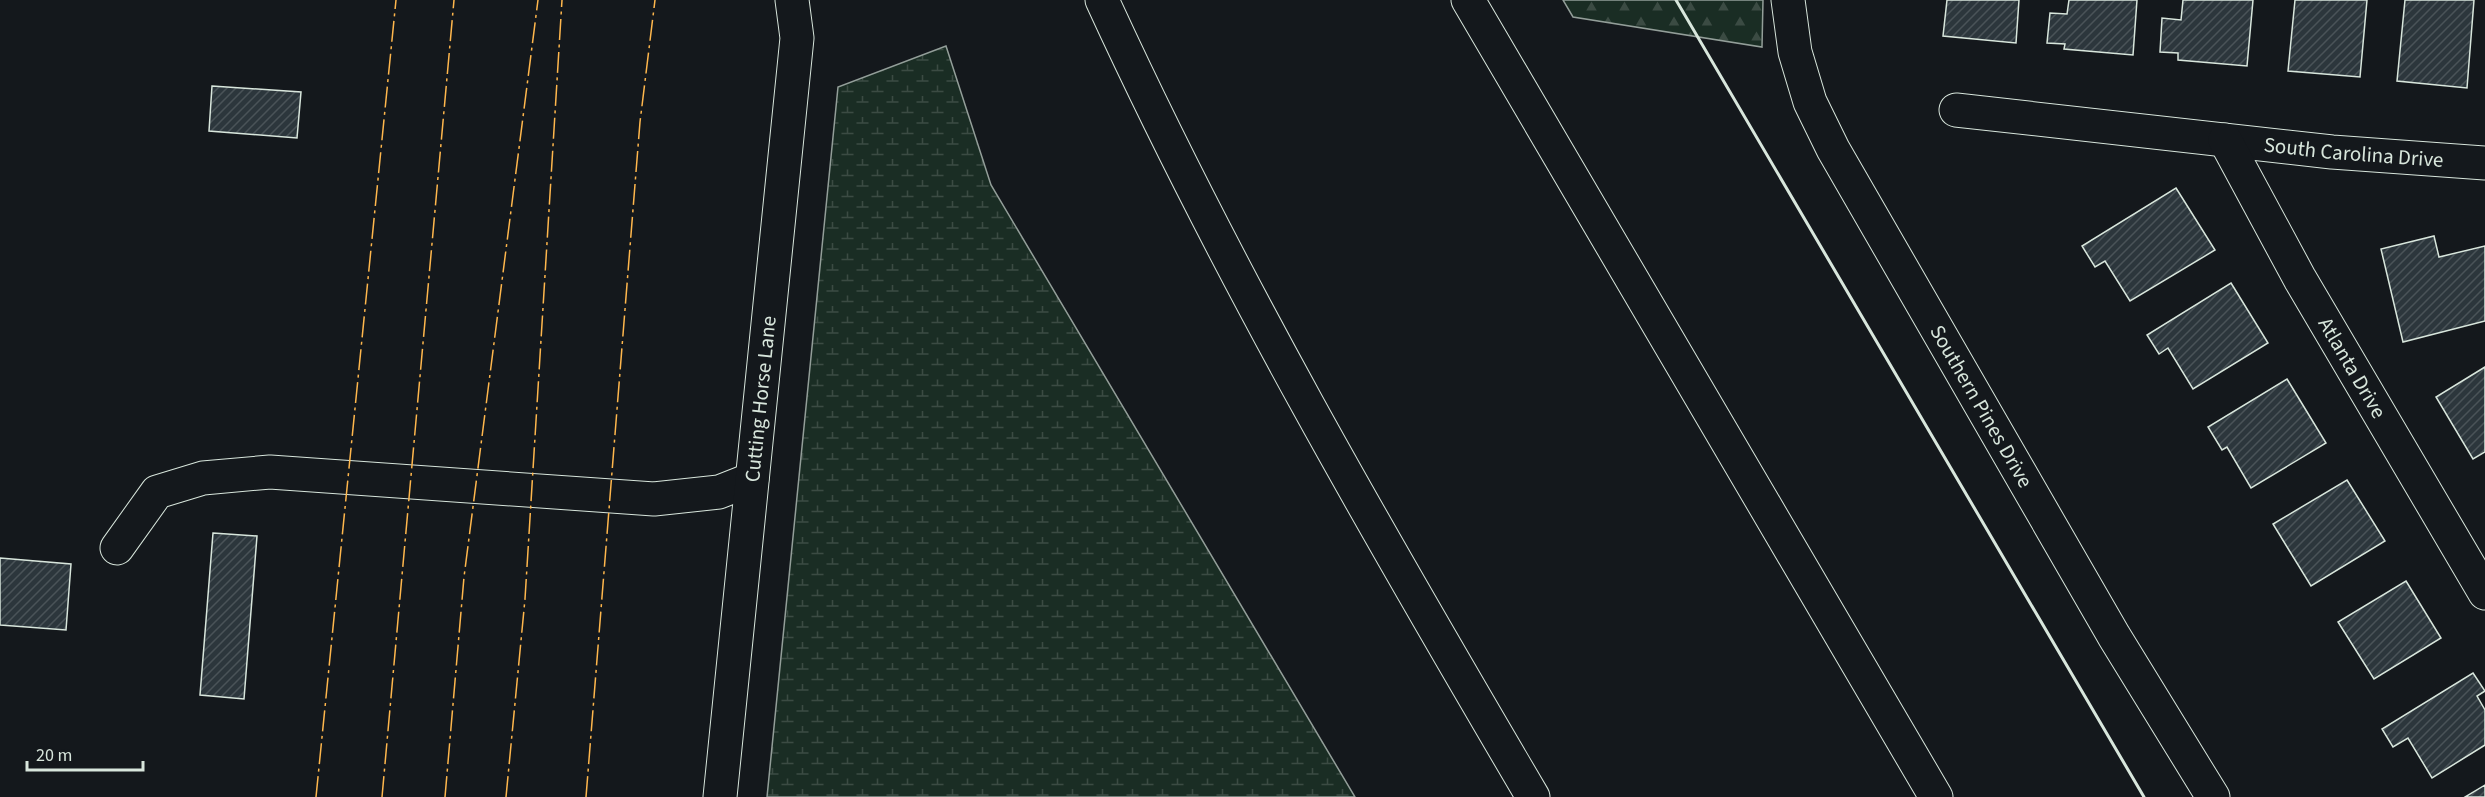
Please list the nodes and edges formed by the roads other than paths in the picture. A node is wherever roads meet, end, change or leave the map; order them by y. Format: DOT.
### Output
graph roads {
  1 [pos="792,0"];
  2 [pos="1102,0"];
  3 [pos="1468,0"];
  4 [pos="1788,0"];
  5 [pos="1956,110"];
  6 [pos="2225,140"];
  7 [pos="2485,163"];
  8 [pos="752,479"];
  9 [pos="117,548"];
  10 [pos="2485,593"];
  11 [pos="720,797"];
  12 [pos="1533,797"];
  13 [pos="1936,797"];
  14 [pos="2213,797"];
  1 -- 8 [label="main road, Cutting Horse Lane"];
  2 -- 12 [label="main road"];
  3 -- 13 [label="main road"];
  4 -- 14 [label="main road, Southern Pines Drive"];
  5 -- 6 [label="main road"];
  6 -- 7 [label="main road, South Carolina Drive"];
  6 -- 10 [label="main road, Atlanta Drive"];
  8 -- 9 [label="main road"];
  8 -- 11 [label="main road, Cutting Horse Lane"];
}
